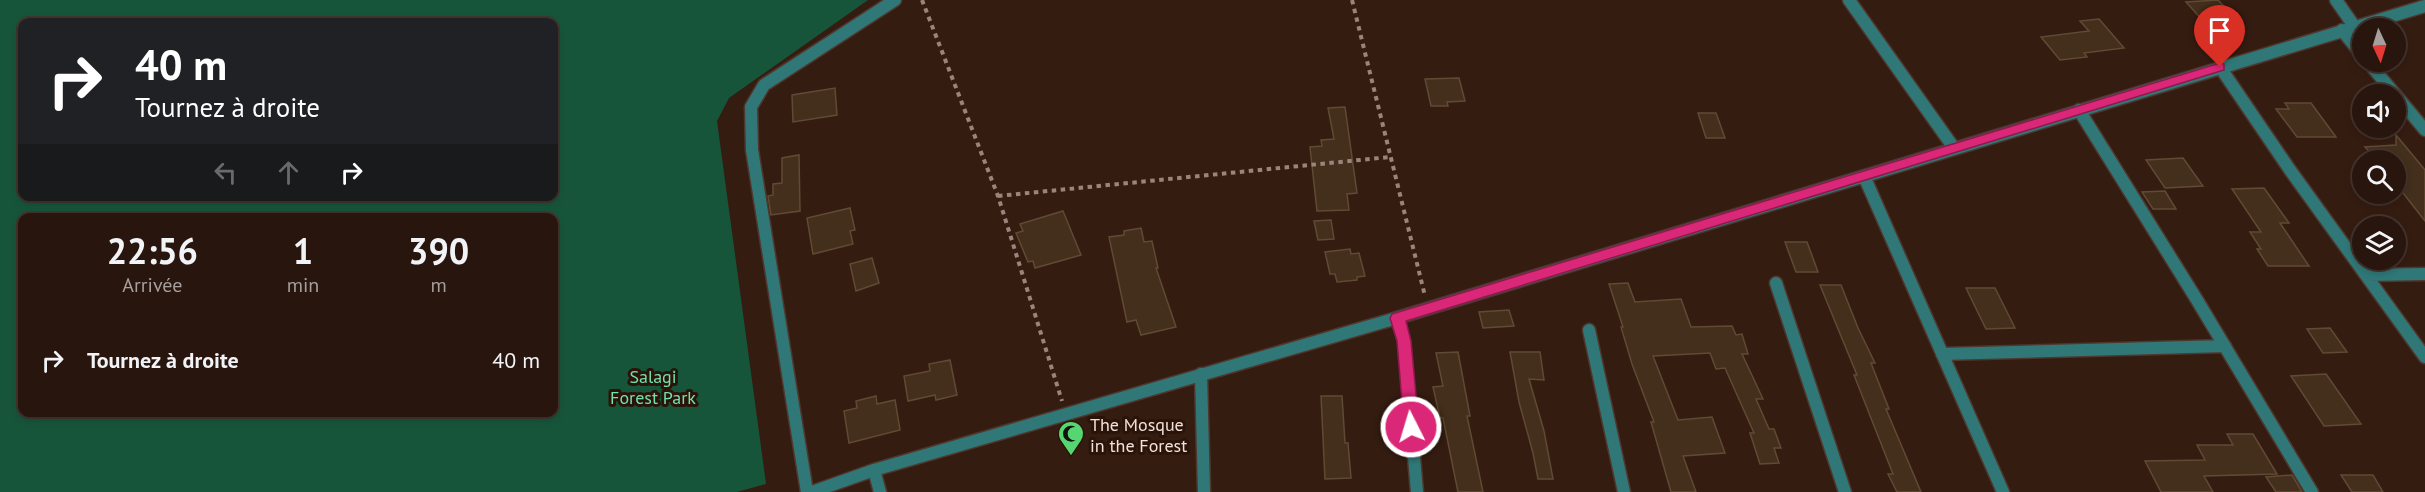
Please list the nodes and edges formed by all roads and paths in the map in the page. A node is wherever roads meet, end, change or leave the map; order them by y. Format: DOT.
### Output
graph roads {
  1 [pos="895,0"];
  2 [pos="922,0"];
  3 [pos="1352,0"];
  4 [pos="1849,0"];
  5 [pos="2336,0"];
  6 [pos="2425,6"];
  7 [pos="2348,28"];
  8 [pos="2352,35"];
  9 [pos="2220,67"];
  10 [pos="2376,72"];
  11 [pos="2079,110"];
  12 [pos="2425,130"];
  13 [pos="1954,148"];
  14 [pos="1390,157"];
  15 [pos="1864,176"];
  16 [pos="998,196"];
  17 [pos="2425,274"];
  18 [pos="2366,275"];
  19 [pos="1776,283"];
  20 [pos="1428,309"];
  21 [pos="1397,318"];
  22 [pos="1589,330"];
  23 [pos="2225,346"];
  24 [pos="1942,354"];
  25 [pos="2425,357"];
  26 [pos="1201,374"];
  27 [pos="1066,415"];
  28 [pos="874,470"];
  29 [pos="807,492"];
  30 [pos="812,492"];
  31 [pos="880,492"];
  32 [pos="1204,492"];
  33 [pos="1417,492"];
  34 [pos="1624,492"];
  35 [pos="1845,492"];
  36 [pos="2003,492"];
  37 [pos="2312,492"];
  1 -- 29 [label="street"];
  2 -- 16 [label="path"];
  3 -- 14 [label="path"];
  4 -- 13 [label="street"];
  5 -- 7 [label="street"];
  6 -- 7 [label="street"];
  7 -- 8 [label="street"];
  7 -- 9 [label="street"];
  9 -- 11 [label="street"];
  9 -- 18 [label="street"];
  10 -- 12 [label="street"];
  11 -- 13 [label="street"];
  11 -- 23 [label="street"];
  13 -- 15 [label="street"];
  14 -- 16 [label="path"];
  14 -- 20 [label="path"];
  15 -- 20 [label="street"];
  15 -- 24 [label="street"];
  16 -- 27 [label="path"];
  17 -- 18 [label="street"];
  18 -- 25 [label="street"];
  19 -- 35 [label="street"];
  20 -- 21 [label="street"];
  21 -- 26 [label="street"];
  21 -- 33 [label="street"];
  22 -- 34 [label="street"];
  23 -- 24 [label="street"];
  23 -- 37 [label="street"];
  24 -- 36 [label="street"];
  26 -- 27 [label="street"];
  26 -- 32 [label="street"];
  27 -- 28 [label="street"];
  28 -- 30 [label="street"];
  28 -- 31 [label="street"];
}
